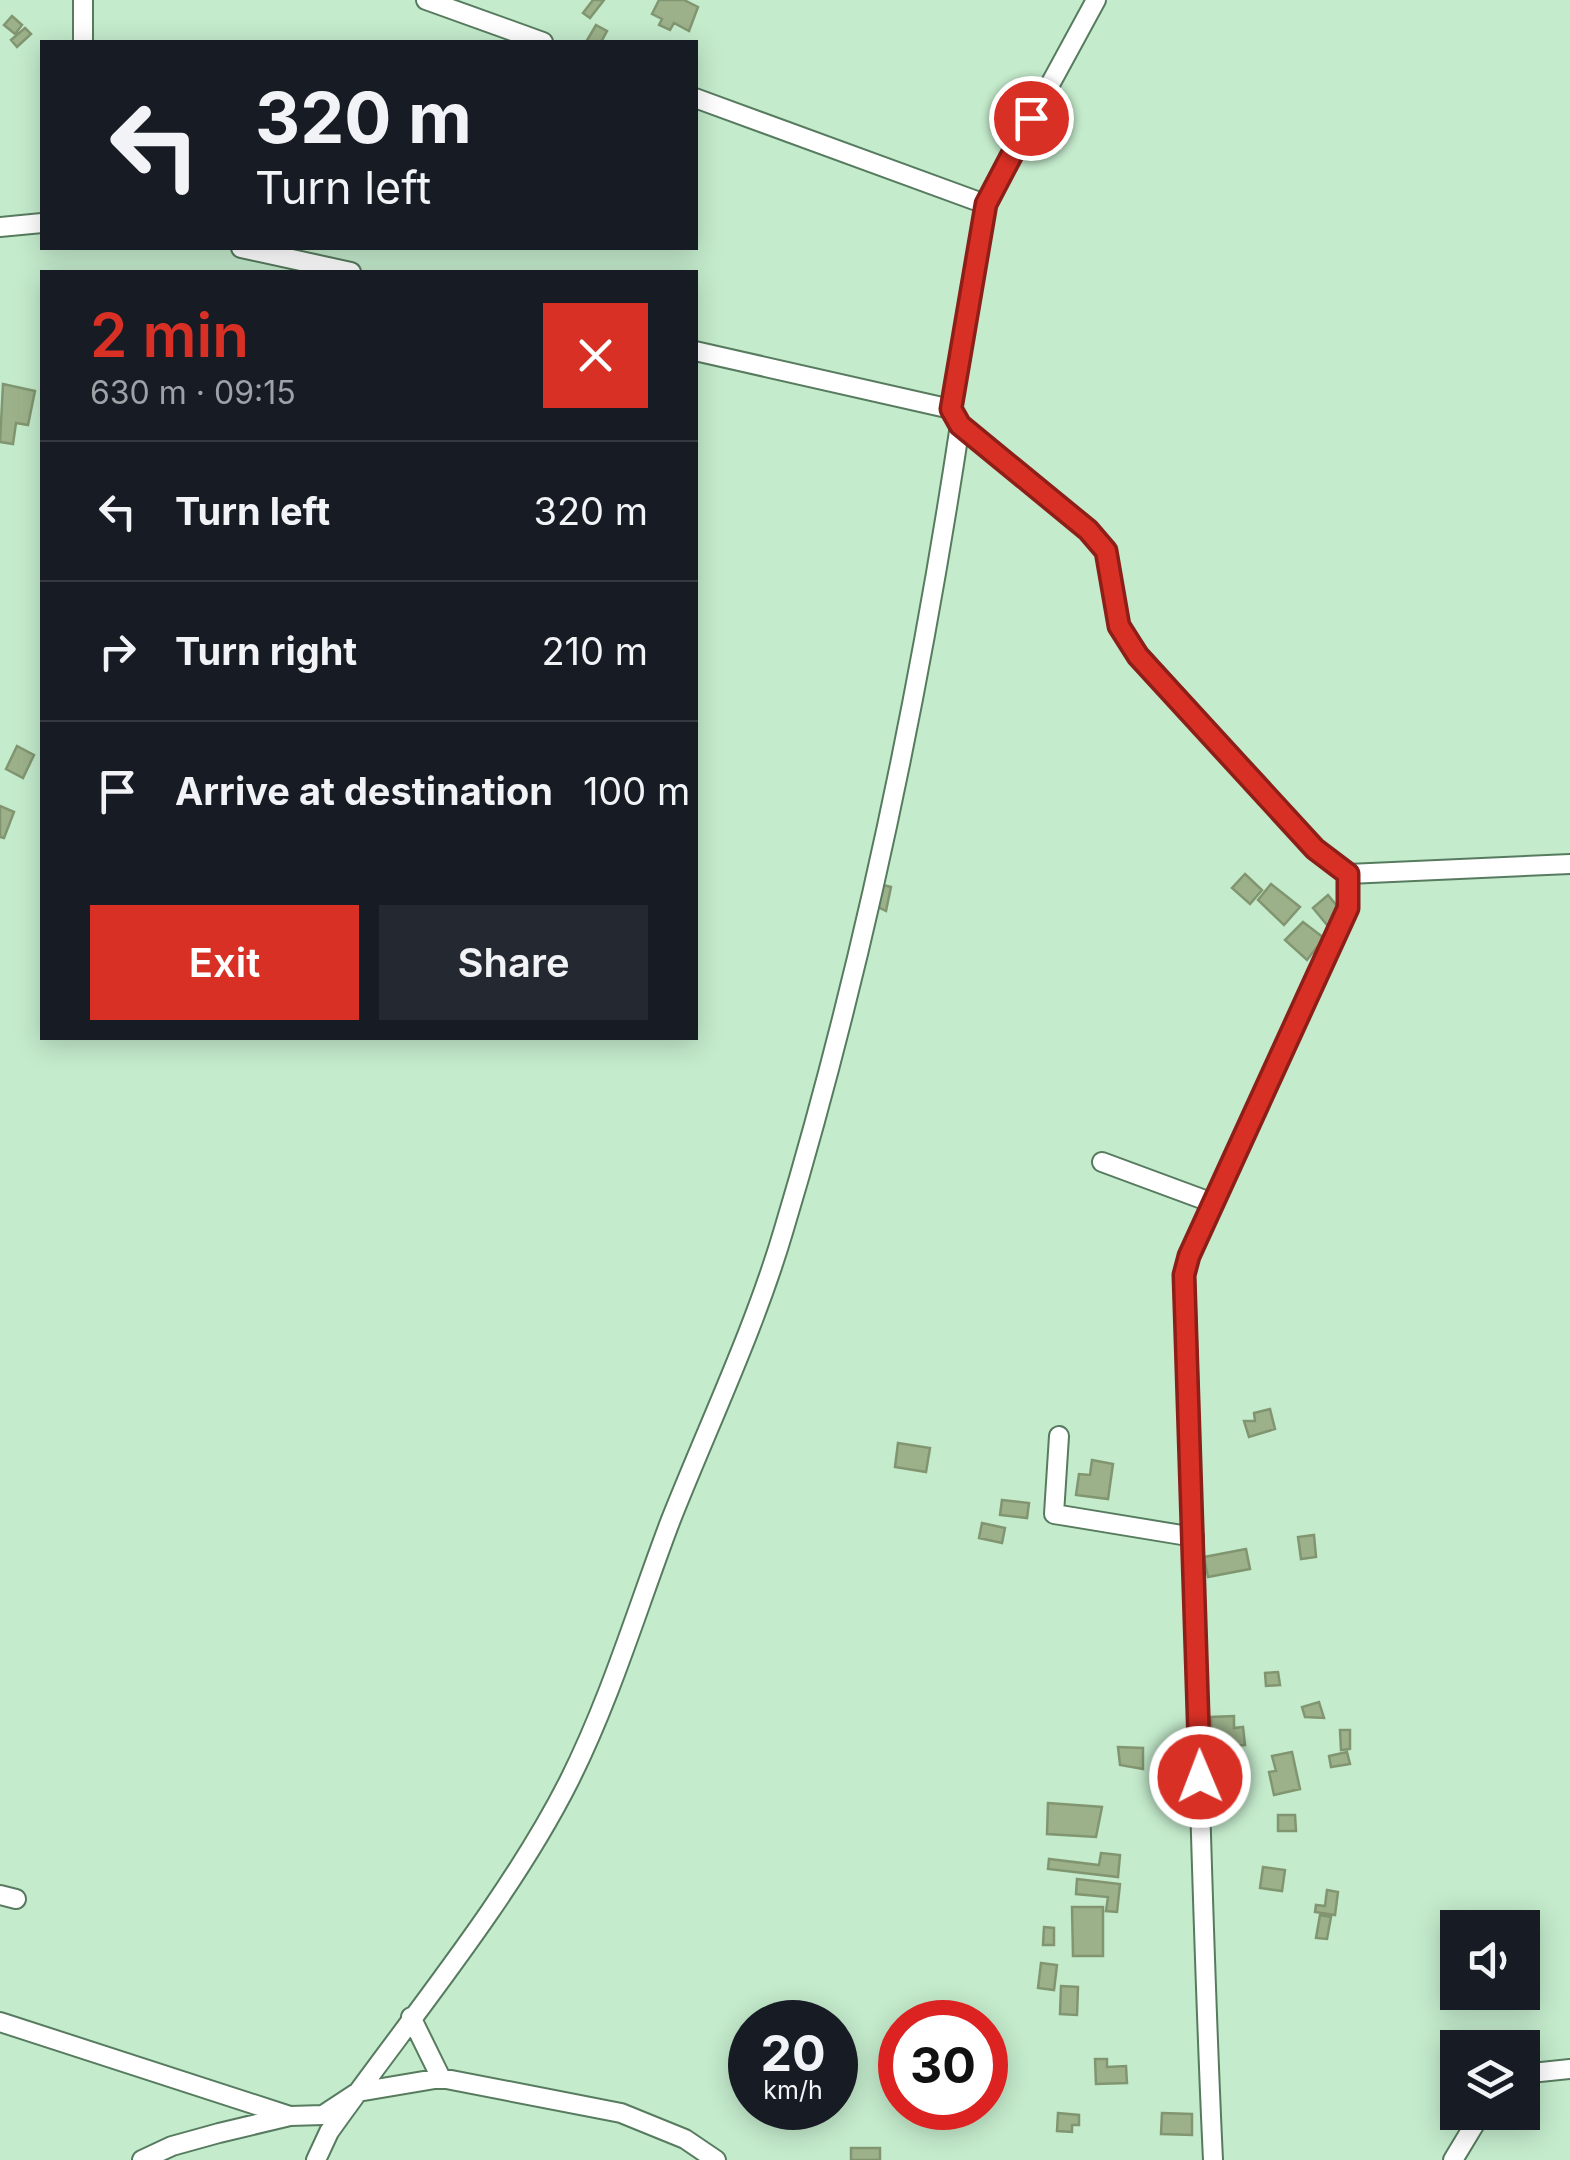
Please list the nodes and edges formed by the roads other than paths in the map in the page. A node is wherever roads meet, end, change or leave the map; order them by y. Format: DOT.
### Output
graph roads {
  1 [pos="84,0"];
  2 [pos="426,0"];
  3 [pos="1096,0"];
  4 [pos="83,40"];
  5 [pos="537,40"];
  6 [pos="698,99"];
  7 [pos="986,204"];
  8 [pos="40,223"];
  9 [pos="0,227"];
  10 [pos="250,250"];
  11 [pos="342,270"];
  12 [pos="698,352"];
  13 [pos="955,417"];
  14 [pos="1570,864"];
  15 [pos="1348,874"];
  16 [pos="1102,1162"];
  17 [pos="1214,1203"];
  18 [pos="1059,1436"];
  19 [pos="1194,1538"];
  20 [pos="411,2017"];
  21 [pos="0,2022"];
  22 [pos="1570,2069"];
  23 [pos="1540,2072"];
  24 [pos="441,2078"];
  25 [pos="358,2092"];
  26 [pos="290,2116"];
  27 [pos="1471,2130"];
  28 [pos="142,2160"];
  29 [pos="316,2160"];
  30 [pos="716,2160"];
  31 [pos="1212,2160"];
  32 [pos="1453,2160"];
  1 -- 4 [label="street"];
  2 -- 5 [label="street"];
  3 -- 7 [label="street"];
  6 -- 7 [label="street"];
  7 -- 13 [label="street"];
  8 -- 9 [label="street"];
  10 -- 11 [label="street"];
  12 -- 13 [label="street"];
  13 -- 15 [label="street"];
  13 -- 20 [label="street"];
  14 -- 15 [label="street"];
  15 -- 17 [label="street"];
  16 -- 17 [label="street"];
  17 -- 19 [label="street"];
  18 -- 19 [label="street"];
  19 -- 31 [label="street"];
  20 -- 24 [label="street"];
  20 -- 25 [label="street"];
  21 -- 26 [label="street"];
  22 -- 23 [label="street"];
  24 -- 25 [label="street"];
  24 -- 30 [label="street"];
  25 -- 26 [label="street"];
  25 -- 29 [label="street"];
  26 -- 28 [label="street"];
  27 -- 32 [label="street"];
}
